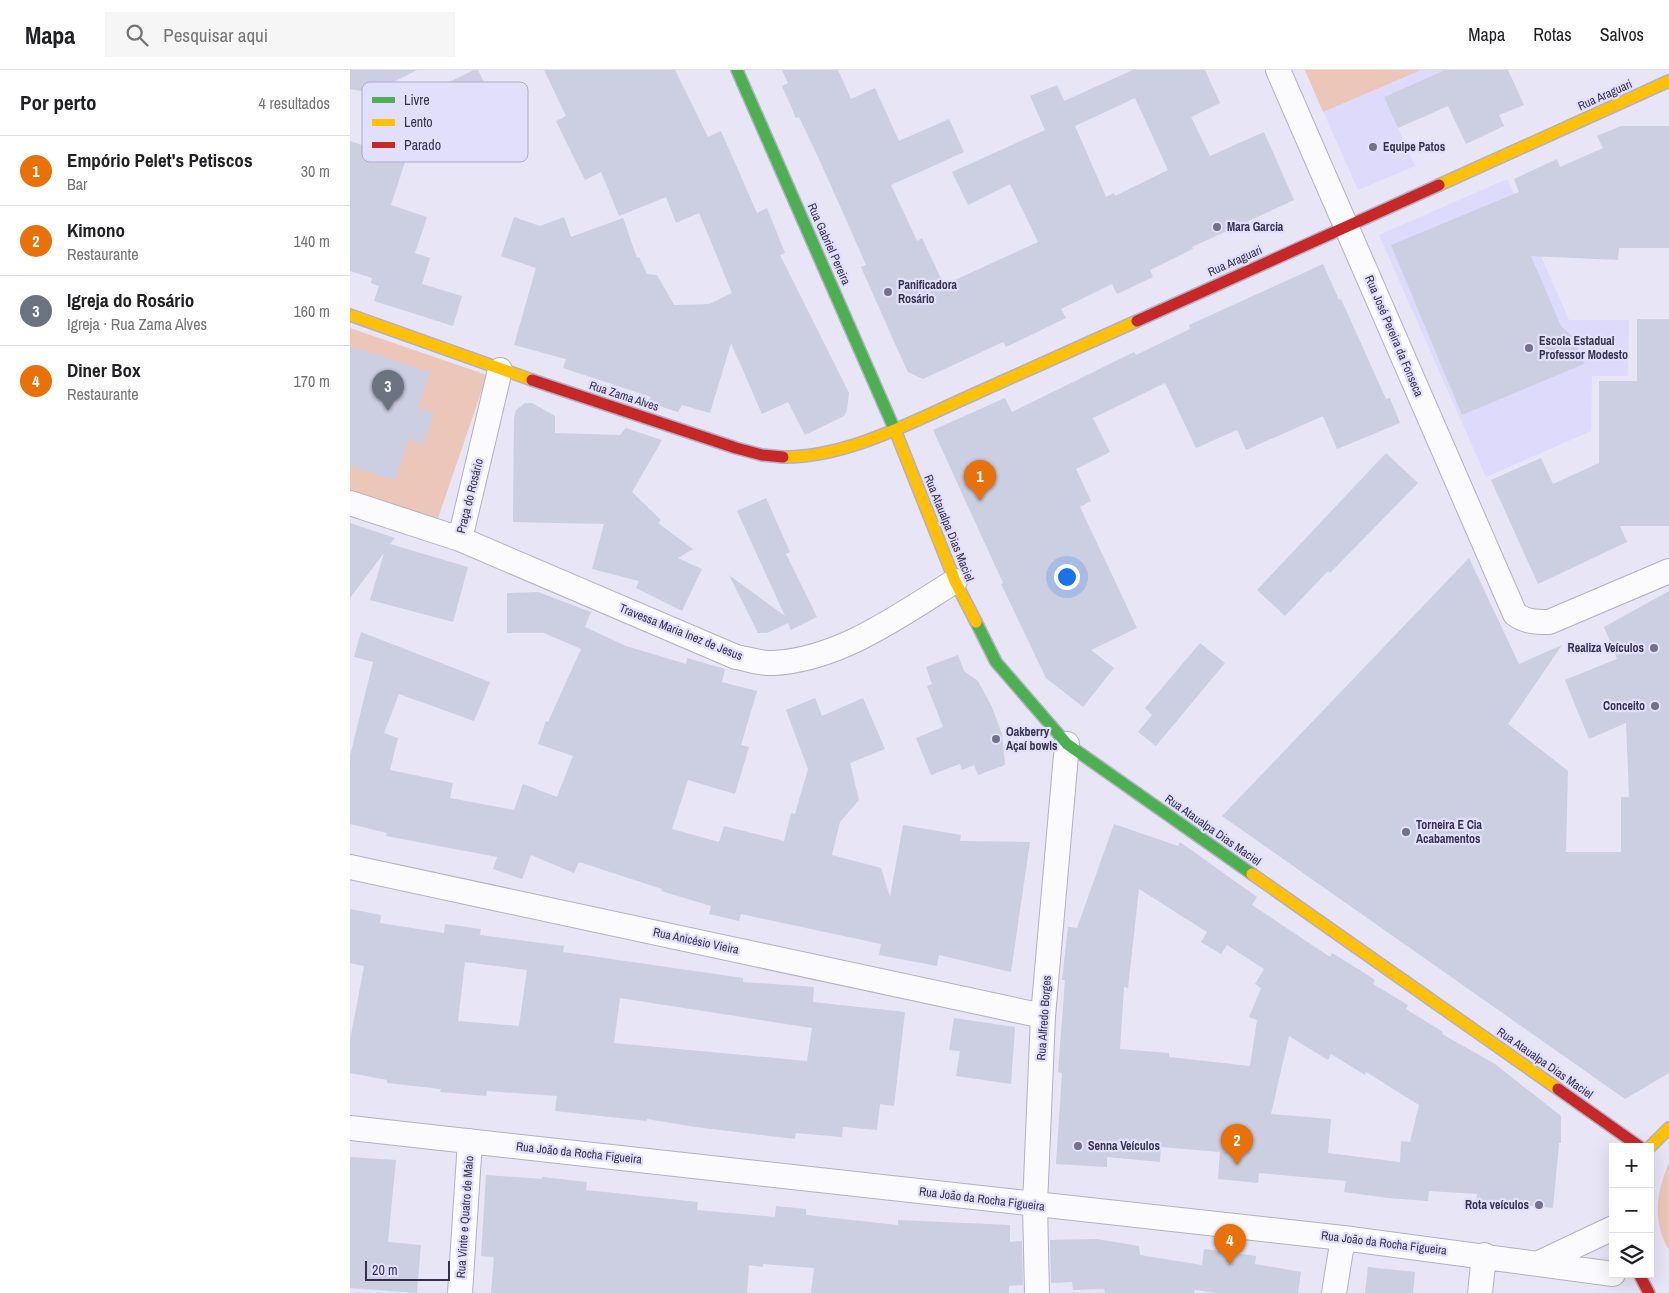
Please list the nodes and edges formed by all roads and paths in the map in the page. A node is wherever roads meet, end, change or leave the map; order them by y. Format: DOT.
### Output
graph roads {
  1 [pos="737,70"];
  2 [pos="1278,70"];
  3 [pos="1669,81"];
  4 [pos="1347,226"];
  5 [pos="350,316"];
  6 [pos="500,370"];
  7 [pos="895,430"];
  8 [pos="350,503"];
  9 [pos="460,539"];
  10 [pos="1669,572"];
  11 [pos="955,581"];
  12 [pos="1067,744"];
  13 [pos="350,867"];
  14 [pos="1043,1016"];
  15 [pos="350,1128"];
  16 [pos="1669,1128"];
  17 [pos="470,1141"];
  18 [pos="1634,1143"];
  19 [pos="1654,1143"];
  20 [pos="1035,1206"];
  21 [pos="1609,1230"];
  22 [pos="1343,1238"];
  23 [pos="1484,1255"];
  24 [pos="1539,1263"];
  25 [pos="1609,1273"];
  26 [pos="1628,1278"];
  27 [pos="1643,1282"];
  28 [pos="460,1293"];
  29 [pos="1037,1293"];
  30 [pos="1334,1293"];
  31 [pos="1480,1293"];
  1 -- 7 [label="street, Rua Gabriel Pereira"];
  2 -- 4 [label="street, Rua José Pereira da Fonseca"];
  3 -- 4 [label="street, Rua Araguari"];
  4 -- 7 [label="street, Rua Araguari"];
  4 -- 10 [label="street, Rua José Pereira da Fonseca"];
  5 -- 6 [label="street, Rua Zama Alves"];
  6 -- 7 [label="street, Rua Zama Alves"];
  6 -- 9 [label="street, Praça do Rosário"];
  7 -- 11 [label="street, Rua Ataualpa Dias Maciel"];
  8 -- 9 [label="street, Praça do Rosário"];
  9 -- 11 [label="street, Travessa Maria Inez de Jesus"];
  11 -- 12 [label="street, Rua Ataualpa Dias Maciel"];
  12 -- 14 [label="street, Rua Alfredo Borges"];
  12 -- 18 [label="street, Rua Ataualpa Dias Maciel"];
  13 -- 14 [label="street, Rua Anicésio Vieira"];
  14 -- 20 [label="street, Rua Alfredo Borges"];
  15 -- 17 [label="street, Rua João da Rocha Figueira"];
  16 -- 19 [label="street"];
  17 -- 20 [label="street, Rua João da Rocha Figueira"];
  17 -- 28 [label="street, Rua Vinte e Quatro de Maio"];
  20 -- 22 [label="street, Rua João da Rocha Figueira"];
  20 -- 29 [label="street, Rua Alfredo Borges"];
  21 -- 24 [label="street"];
  22 -- 23 [label="street, Rua João da Rocha Figueira"];
  22 -- 30 [label="street"];
  23 -- 24 [label="street, Rua João da Rocha Figueira"];
  23 -- 31 [label="street"];
  24 -- 25 [label="street, Rua João da Rocha Figueira"];
  26 -- 27 [label="street, Rua João da Rocha Figueira"];
}
